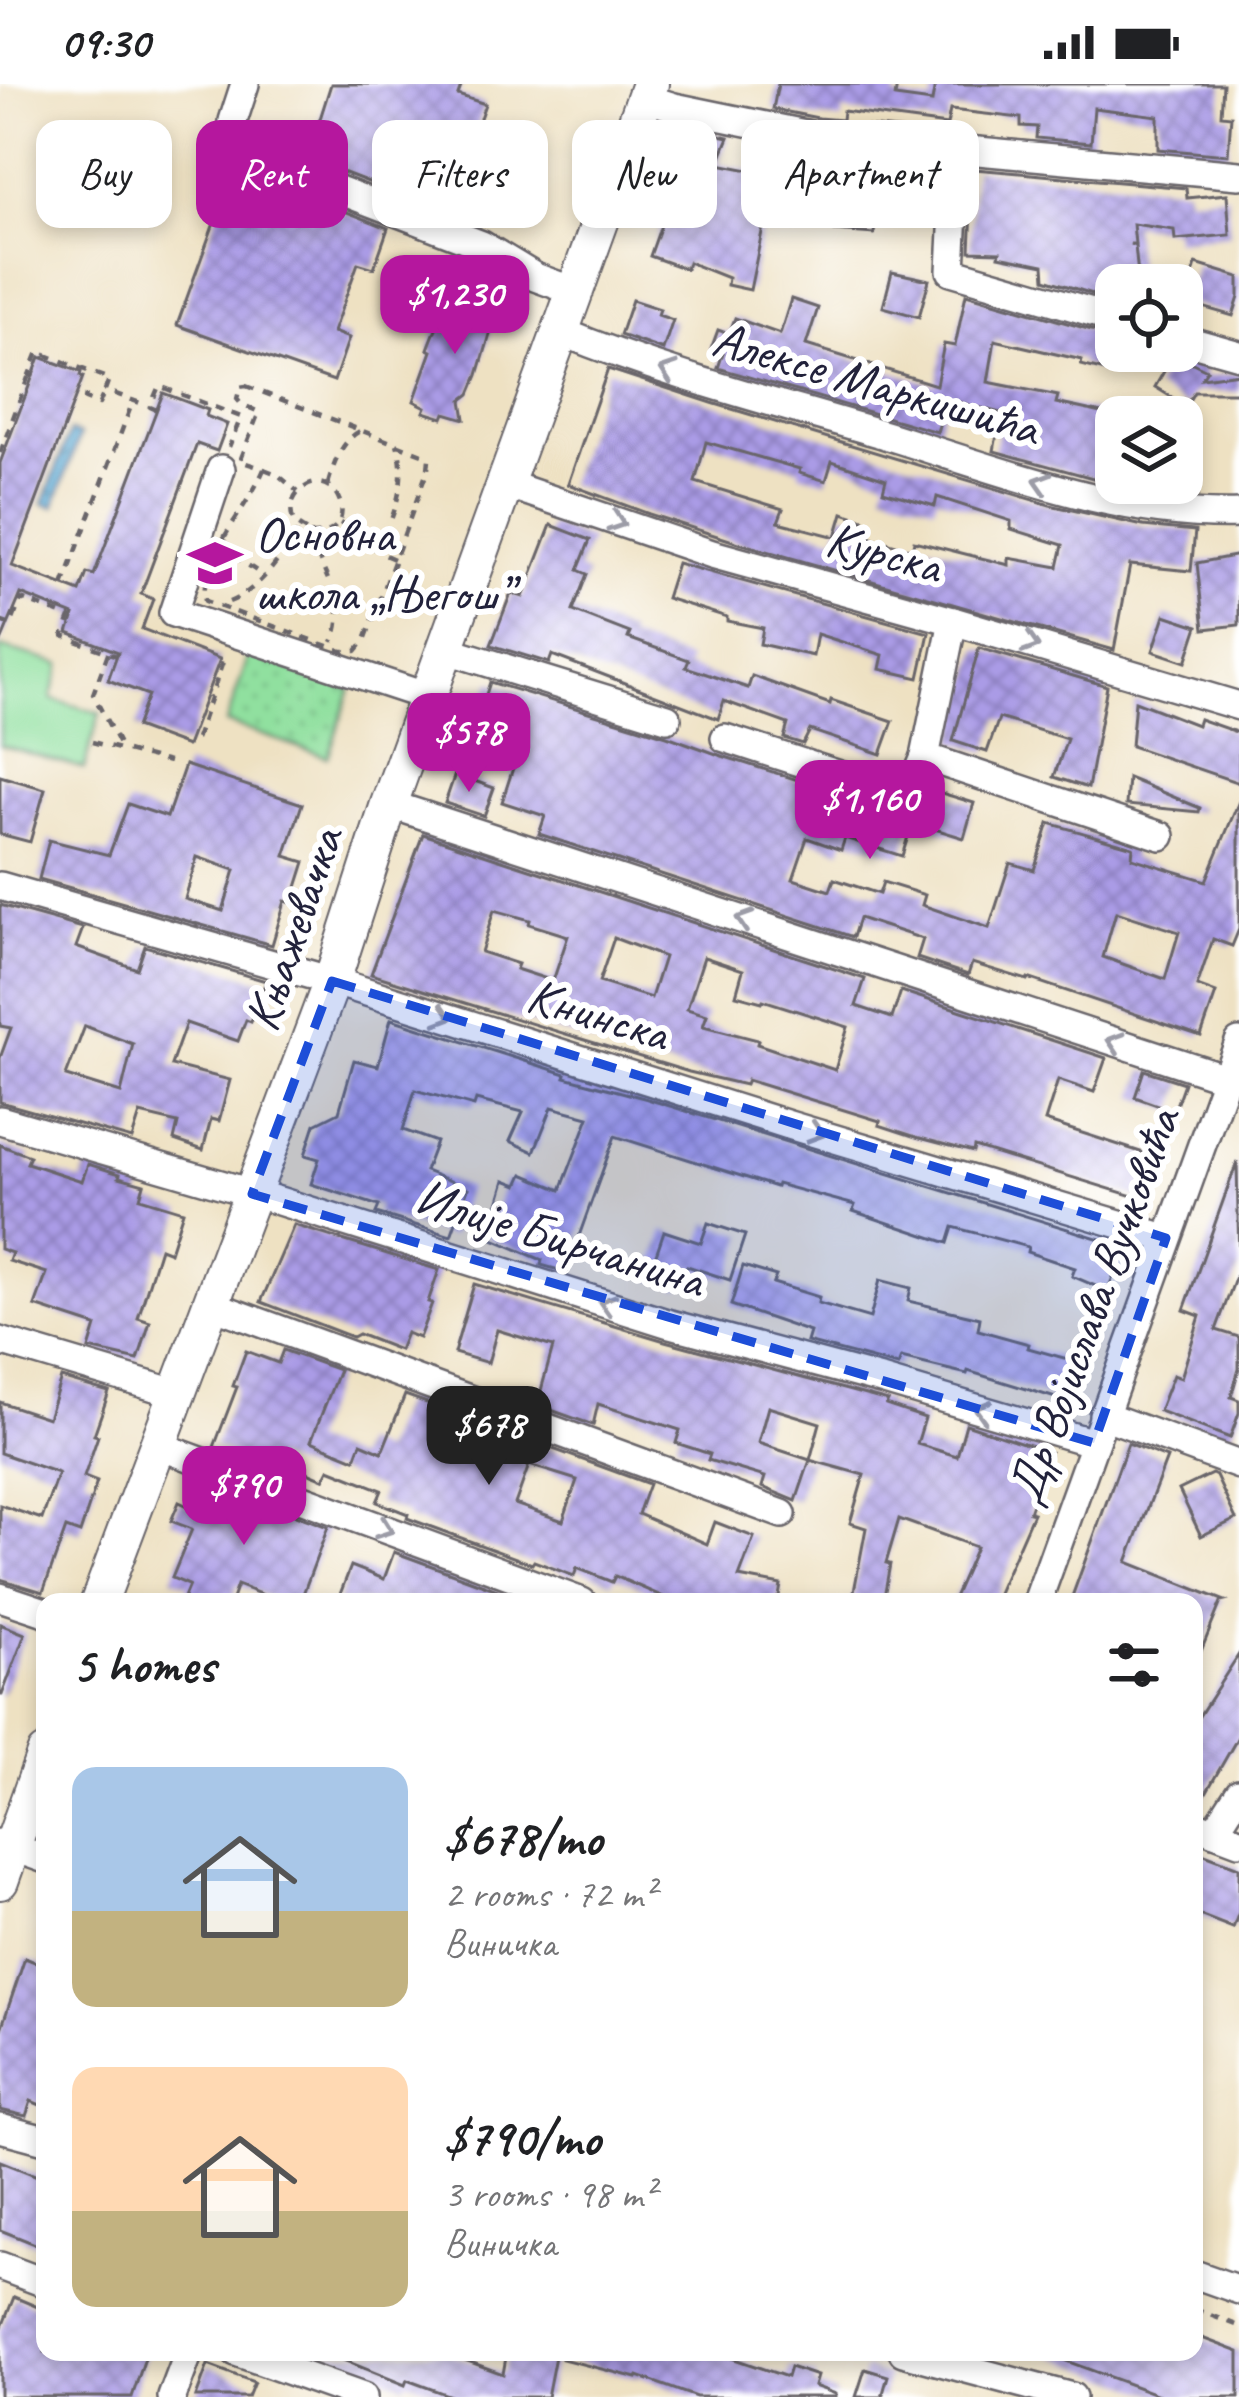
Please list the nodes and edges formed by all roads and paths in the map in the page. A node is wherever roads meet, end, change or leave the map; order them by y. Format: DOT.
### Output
graph roads {
  1 [pos="245,84"];
  2 [pos="648,91"];
  3 [pos="756,120"];
  4 [pos="979,152"];
  5 [pos="1239,175"];
  6 [pos="953,228"];
  7 [pos="576,292"];
  8 [pos="1095,313"];
  9 [pos="562,332"];
  10 [pos="1203,345"];
  11 [pos="1239,356"];
  12 [pos="105,390"];
  13 [pos="86,395"];
  14 [pos="133,400"];
  15 [pos="362,430"];
  16 [pos="397,444"];
  17 [pos="0,453"];
  18 [pos="220,469"];
  19 [pos="264,469"];
  20 [pos="506,484"];
  21 [pos="327,486"];
  22 [pos="298,492"];
  23 [pos="1239,514"];
  24 [pos="338,523"];
  25 [pos="300,528"];
  26 [pos="310,534"];
  27 [pos="224,540"];
  28 [pos="378,551"];
  29 [pos="394,560"];
  30 [pos="264,576"];
  31 [pos="63,586"];
  32 [pos="212,604"];
  33 [pos="953,620"];
  34 [pos="0,621"];
  35 [pos="234,631"];
  36 [pos="329,646"];
  37 [pos="444,649"];
  38 [pos="108,653"];
  39 [pos="117,656"];
  40 [pos="428,698"];
  41 [pos="1239,706"];
  42 [pos="667,718"];
  43 [pos="725,739"];
  44 [pos="196,740"];
  45 [pos="92,742"];
  46 [pos="122,750"];
  47 [pos="925,757"];
  48 [pos="169,762"];
  49 [pos="389,804"];
  50 [pos="1161,836"];
  51 [pos="0,886"];
  52 [pos="332,981"];
  53 [pos="1239,1042"];
  54 [pos="1226,1078"];
  55 [pos="0,1120"];
  56 [pos="252,1194"];
  57 [pos="1166,1238"];
  58 [pos="210,1304"];
  59 [pos="0,1341"];
  60 [pos="176,1393"];
  61 [pos="1103,1414"];
  62 [pos="1094,1443"];
  63 [pos="157,1445"];
  64 [pos="1239,1465"];
  65 [pos="782,1514"];
  66 [pos="102,1593"];
  67 [pos="558,1593"];
  68 [pos="1040,1593"];
  69 [pos="0,1597"];
  70 [pos="36,1609"];
  71 [pos="36,1784"];
  72 [pos="1239,1793"];
  73 [pos="1216,1832"];
  74 [pos="14,1857"];
  75 [pos="0,2128"];
  76 [pos="36,2138"];
  77 [pos="0,2266"];
  78 [pos="1203,2277"];
  79 [pos="36,2280"];
  80 [pos="1239,2290"];
  81 [pos="1203,2312"];
  82 [pos="1239,2326"];
  83 [pos="186,2361"];
  84 [pos="261,2361"];
  85 [pos="937,2361"];
  86 [pos="172,2397"];
  87 [pos="363,2397"];
  88 [pos="1072,2397"];
  1 -- 7 [label="street"];
  2 -- 3 [label="street"];
  2 -- 7 [label="main road, Књажевачка"];
  4 -- 5 [label="street"];
  6 -- 8 [label="street"];
  7 -- 9 [label="main road, Књажевачка"];
  9 -- 20 [label="main road, Књажевачка"];
  23 -- 9 [label="street, Алексе Маркишића, one-way"];
  10 -- 11 [label="street"];
  12 -- 13 [label="path"];
  12 -- 14 [label="path"];
  12 -- 17 [label="path"];
  14 -- 18 [label="path"];
  14 -- 31 [label="path"];
  15 -- 16 [label="path"];
  15 -- 19 [label="path"];
  15 -- 21 [label="path"];
  16 -- 28 [label="path"];
  16 -- 29 [label="path"];
  18 -- 35 [label="street"];
  19 -- 22 [label="path"];
  19 -- 27 [label="path"];
  20 -- 33 [label="street, Курска, one-way"];
  20 -- 37 [label="main road, Књажевачка"];
  21 -- 22 [label="path"];
  21 -- 24 [label="path"];
  22 -- 25 [label="path"];
  24 -- 26 [label="path"];
  24 -- 28 [label="path"];
  25 -- 26 [label="path"];
  25 -- 30 [label="path"];
  26 -- 36 [label="path"];
  27 -- 30 [label="path"];
  27 -- 32 [label="path"];
  28 -- 29 [label="path"];
  29 -- 36 [label="path"];
  30 -- 32 [label="path"];
  32 -- 36 [label="path"];
  33 -- 41 [label="street, Курска, one-way"];
  33 -- 47 [label="street"];
  34 -- 38 [label="path"];
  35 -- 40 [label="street"];
  35 -- 44 [label="path"];
  37 -- 40 [label="main road, Књажевачка"];
  37 -- 42 [label="street"];
  38 -- 39 [label="path"];
  38 -- 46 [label="path"];
  40 -- 49 [label="main road, Књажевачка"];
  43 -- 47 [label="street"];
  45 -- 46 [label="path"];
  46 -- 48 [label="path"];
  47 -- 50 [label="street"];
  49 -- 52 [label="main road, Књажевачка"];
  54 -- 49 [label="street, one-way"];
  51 -- 52 [label="street, Книнска"];
  52 -- 56 [label="main road, Књажевачка"];
  52 -- 57 [label="street, Книнска, one-way"];
  53 -- 54 [label="street, Др Војислава Вучковића"];
  54 -- 57 [label="street, Др Војислава Вучковића"];
  55 -- 56 [label="street, Илије Бирчанина"];
  56 -- 58 [label="main road, Књажевачка"];
  62 -- 56 [label="street, Илије Бирчанина, one-way"];
  57 -- 61 [label="street, Др Војислава Вучковића"];
  58 -- 60 [label="main road, Књажевачка"];
  58 -- 65 [label="street"];
  59 -- 60 [label="street"];
  60 -- 63 [label="main road, Књажевачка"];
  61 -- 62 [label="street, Др Војислава Вучковића"];
  61 -- 64 [label="street"];
  62 -- 68 [label="street, Др Војислава Вучковића"];
  63 -- 66 [label="main road, Књажевачка"];
  63 -- 67 [label="street, one-way"];
  69 -- 70 [label="street"];
  71 -- 74 [label="main road"];
  72 -- 73 [label="street"];
  75 -- 76 [label="street"];
  77 -- 79 [label="street"];
  78 -- 80 [label="street"];
  81 -- 82 [label="path"];
  83 -- 86 [label="street"];
  84 -- 87 [label="street"];
  85 -- 88 [label="street"];
}
